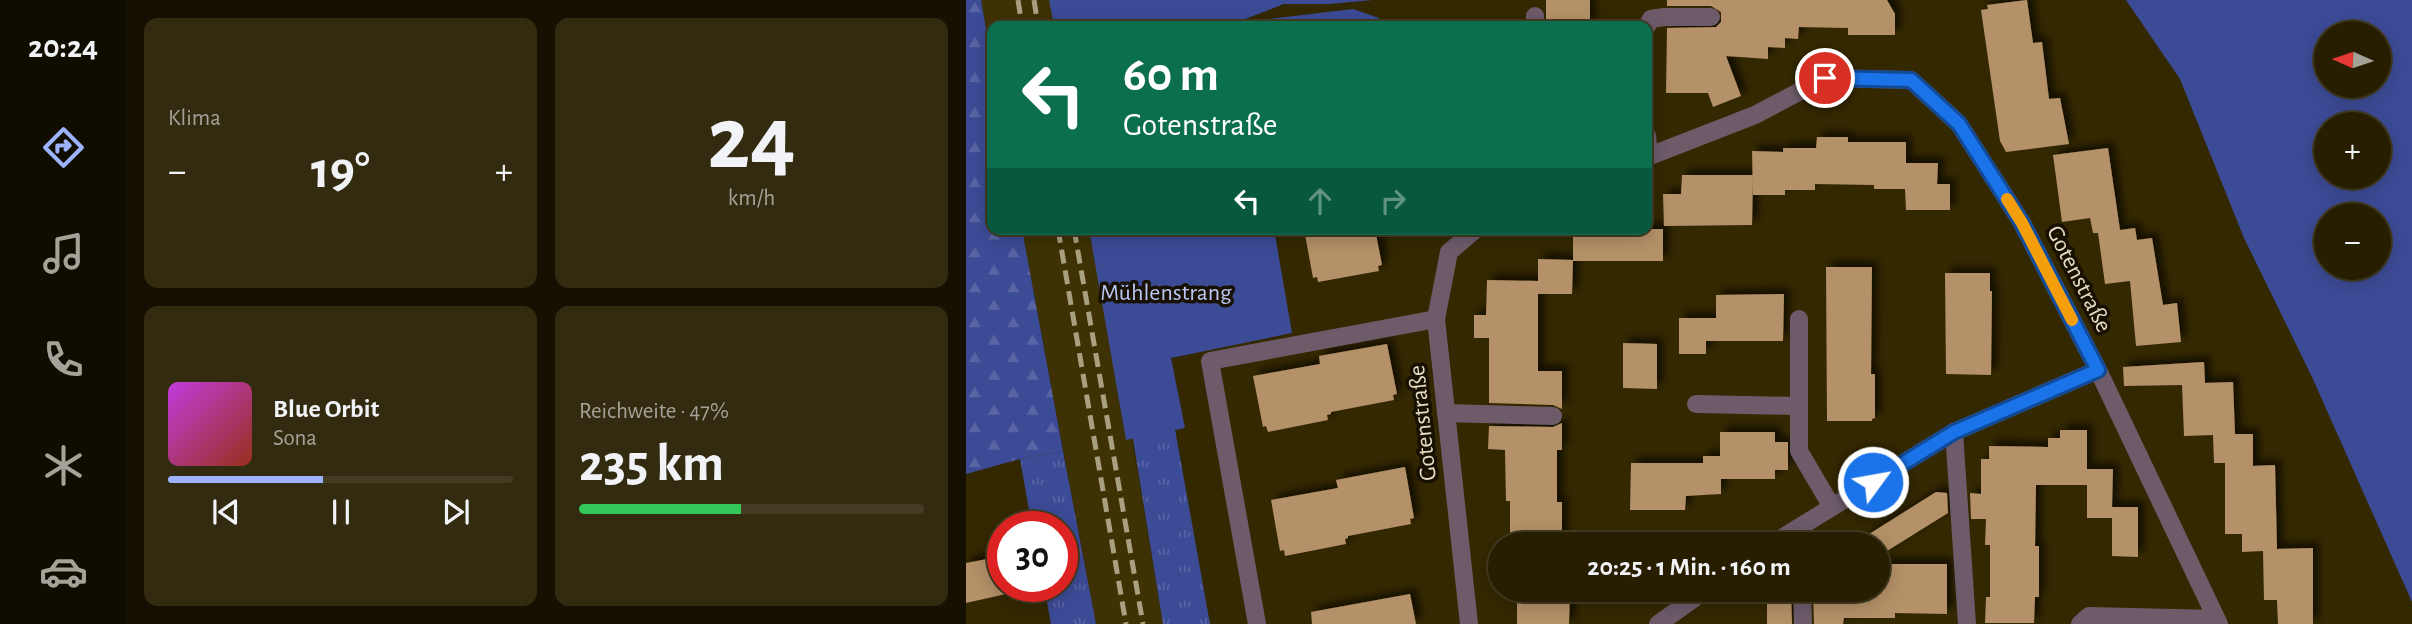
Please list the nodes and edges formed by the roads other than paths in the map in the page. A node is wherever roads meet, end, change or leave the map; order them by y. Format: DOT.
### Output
graph roads {
  1 [pos="1711,17"];
  2 [pos="1650,21"];
  3 [pos="1652,155"];
  4 [pos="1469,235"];
  5 [pos="1436,319"];
  6 [pos="1800,319"];
  7 [pos="2098,370"];
  8 [pos="1696,404"];
  9 [pos="1799,406"];
  10 [pos="1446,413"];
  11 [pos="1553,416"];
  12 [pos="1954,432"];
  13 [pos="1832,507"];
  14 [pos="1805,532"];
  15 [pos="1689,602"];
  16 [pos="1802,602"];
  17 [pos="2218,622"];
  18 [pos="1257,624"];
  19 [pos="1469,624"];
  20 [pos="1658,624"];
  21 [pos="1803,624"];
  22 [pos="1967,624"];
  23 [pos="2080,624"];
  1 -- 2 [label="street"];
  3 -- 7 [label="street, Gotenstraße"];
  4 -- 5 [label="street, Gotenstraße"];
  5 -- 10 [label="street, Gotenstraße"];
  5 -- 18 [label="street"];
  6 -- 9 [label="street"];
  7 -- 12 [label="street"];
  7 -- 17 [label="street, Gotenstraße"];
  8 -- 9 [label="street"];
  9 -- 13 [label="street"];
  10 -- 11 [label="street"];
  10 -- 19 [label="street, Gotenstraße"];
  12 -- 13 [label="street"];
  12 -- 22 [label="street"];
  13 -- 14 [label="street"];
  15 -- 20 [label="street"];
  16 -- 21 [label="street"];
  17 -- 23 [label="street"];
}
